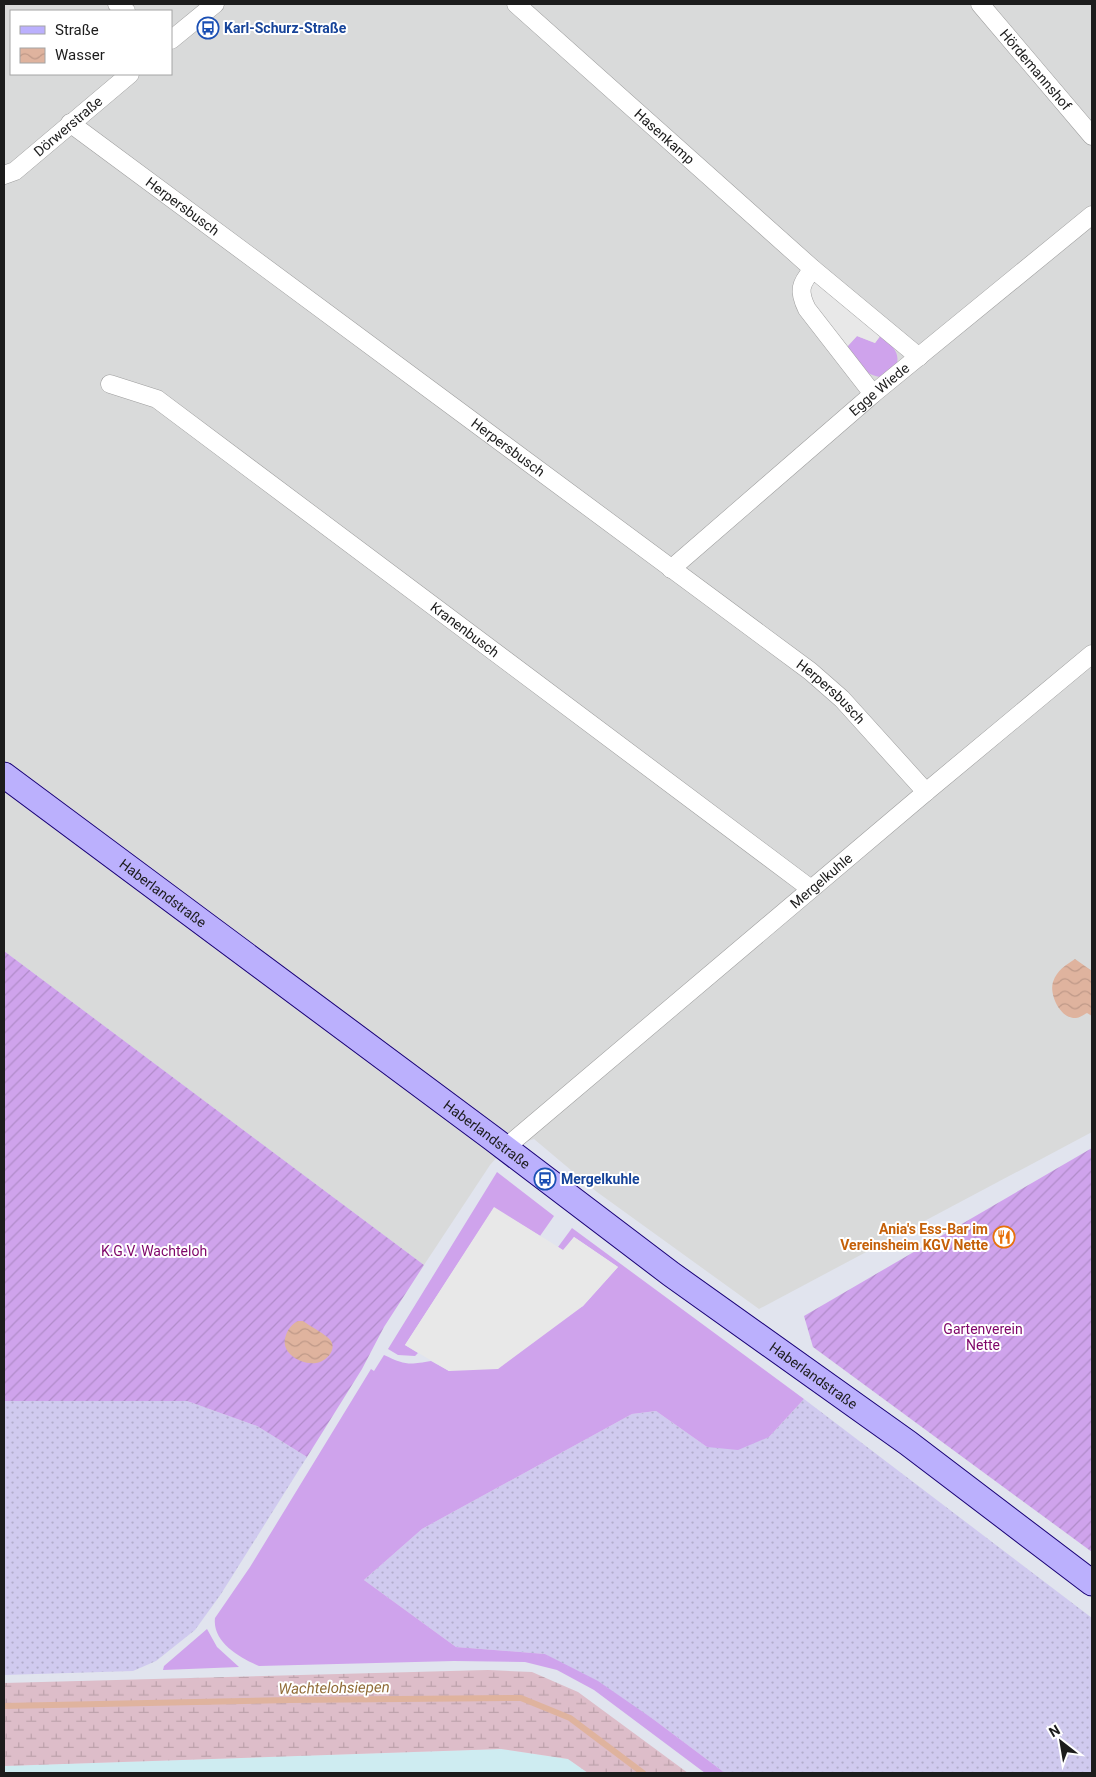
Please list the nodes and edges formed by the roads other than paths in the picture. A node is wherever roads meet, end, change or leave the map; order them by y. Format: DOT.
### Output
graph roads {
  1 [pos="215,4"];
  2 [pos="516,4"];
  3 [pos="980,4"];
  4 [pos="172,39"];
  5 [pos="129,75"];
  6 [pos="70,123"];
  7 [pos="1092,136"];
  8 [pos="4,176"];
  9 [pos="1092,215"];
  10 [pos="813,269"];
  11 [pos="919,357"];
  12 [pos="110,384"];
  13 [pos="873,394"];
  14 [pos="671,569"];
  15 [pos="1092,654"];
  16 [pos="4,775"];
  17 [pos="926,792"];
  18 [pos="812,889"];
  19 [pos="505,1148"];
  20 [pos="1092,1583"];
  1 -- 4 [label="street"];
  2 -- 10 [label="street, Hasenkamp"];
  3 -- 7 [label="street, Hördemannshof"];
  5 -- 6 [label="street, Dörwerstraße"];
  6 -- 8 [label="street, Dörwerstraße"];
  6 -- 14 [label="street, Herpersbusch"];
  9 -- 11 [label="street, Egge Wiede"];
  10 -- 11 [label="street, Hasenkamp"];
  10 -- 13 [label="street"];
  11 -- 13 [label="street, Egge Wiede"];
  12 -- 18 [label="street, Kranenbusch"];
  13 -- 14 [label="street, Egge Wiede"];
  14 -- 17 [label="street, Herpersbusch"];
  15 -- 17 [label="street, Mergelkuhle"];
  16 -- 19 [label="street, Haberlandstraße"];
  17 -- 18 [label="street, Mergelkuhle"];
  18 -- 19 [label="street, Mergelkuhle"];
  19 -- 20 [label="street, Haberlandstraße"];
}
